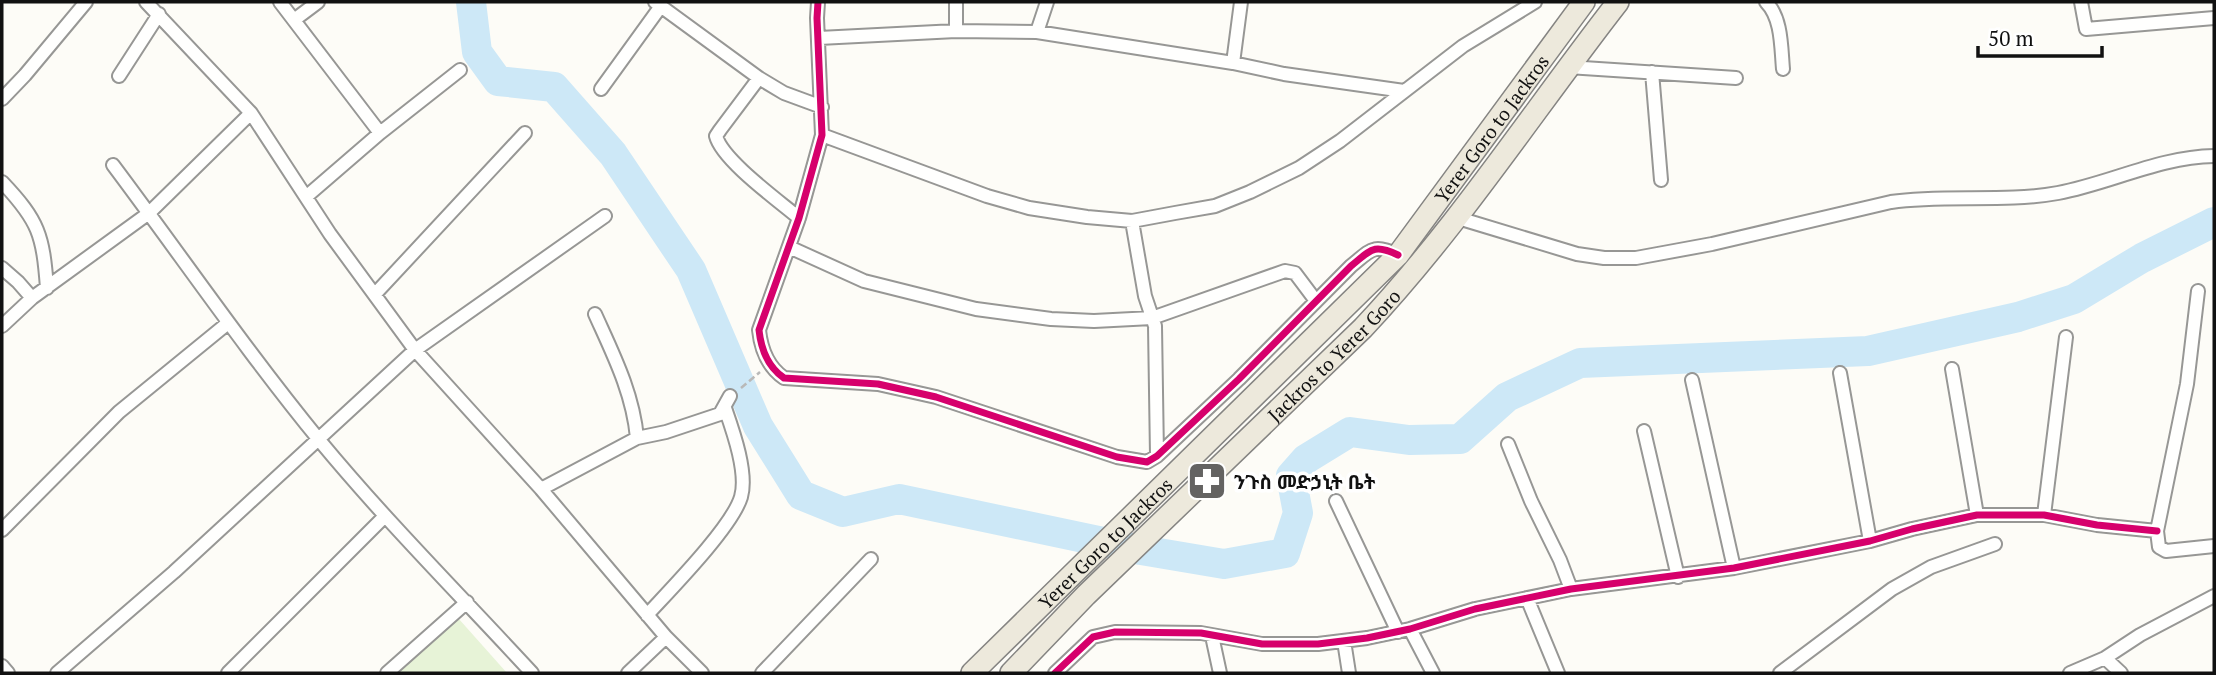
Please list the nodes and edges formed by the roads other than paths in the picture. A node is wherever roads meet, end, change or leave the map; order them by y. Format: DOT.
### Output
graph roads {
  1 [pos="86,2"];
  2 [pos="146,2"];
  3 [pos="279,2"];
  4 [pos="318,2"];
  5 [pos="818,2"];
  6 [pos="956,2"];
  7 [pos="1047,2"];
  8 [pos="1241,2"];
  9 [pos="1535,2"];
  10 [pos="1584,2"];
  11 [pos="1618,2"];
  12 [pos="1766,2"];
  13 [pos="2081,2"];
  14 [pos="658,4"];
  15 [pos="159,14"];
  16 [pos="2214,18"];
  17 [pos="294,20"];
  18 [pos="956,31"];
  19 [pos="1037,32"];
  20 [pos="818,38"];
  21 [pos="1233,63"];
  22 [pos="1568,67"];
  23 [pos="1783,69"];
  24 [pos="460,70"];
  25 [pos="1652,72"];
  26 [pos="119,76"];
  27 [pos="759,78"];
  28 [pos="1737,78"];
  29 [pos="601,89"];
  30 [pos="1404,91"];
  31 [pos="2,99"];
  32 [pos="822,107"];
  33 [pos="251,113"];
  34 [pos="380,133"];
  35 [pos="525,134"];
  36 [pos="822,135"];
  37 [pos="2214,156"];
  38 [pos="113,165"];
  39 [pos="1661,180"];
  40 [pos="2,181"];
  41 [pos="307,196"];
  42 [pos="149,213"];
  43 [pos="604,216"];
  44 [pos="799,218"];
  45 [pos="1132,221"];
  46 [pos="1451,226"];
  47 [pos="789,247"];
  48 [pos="1398,255"];
  49 [pos="2,268"];
  50 [pos="47,288"];
  51 [pos="2198,291"];
  52 [pos="376,293"];
  53 [pos="32,298"];
  54 [pos="1316,300"];
  55 [pos="595,314"];
  56 [pos="1152,318"];
  57 [pos="228,323"];
  58 [pos="2,326"];
  59 [pos="2066,337"];
  60 [pos="415,350"];
  61 [pos="1952,369"];
  62 [pos="1839,373"];
  63 [pos="1692,380"];
  64 [pos="1644,430"];
  65 [pos="637,438"];
  66 [pos="319,439"];
  67 [pos="1508,444"];
  68 [pos="1157,456"];
  69 [pos="541,489"];
  70 [pos="1336,501"];
  71 [pos="1978,515"];
  72 [pos="2044,515"];
  73 [pos="384,517"];
  74 [pos="2,530"];
  75 [pos="2157,531"];
  76 [pos="1870,541"];
  77 [pos="1995,544"];
  78 [pos="2214,546"];
  79 [pos="871,559"];
  80 [pos="1734,568"];
  81 [pos="1678,577"];
  82 [pos="1571,589"];
  83 [pos="2214,596"];
  84 [pos="1527,598"];
  85 [pos="467,602"];
  86 [pos="647,615"];
  87 [pos="1404,631"];
  88 [pos="1212,636"];
  89 [pos="666,637"];
  90 [pos="1344,641"];
  91 [pos="2105,658"];
  92 [pos="2,666"];
  93 [pos="8,673"];
  94 [pos="57,673"];
  95 [pos="228,673"];
  96 [pos="387,673"];
  97 [pos="532,673"];
  98 [pos="628,673"];
  99 [pos="702,673"];
  100 [pos="762,673"];
  101 [pos="972,673"];
  102 [pos="1011,673"];
  103 [pos="1055,673"];
  104 [pos="1220,673"];
  105 [pos="1349,673"];
  106 [pos="1433,673"];
  107 [pos="1558,673"];
  108 [pos="1780,673"];
  109 [pos="2070,673"];
  110 [pos="2121,673"];
  1 -- 31 [label="street"];
  2 -- 15 [label="street"];
  3 -- 17 [label="street"];
  4 -- 17 [label="street"];
  5 -- 20 [label="street"];
  6 -- 18 [label="street"];
  7 -- 19 [label="street"];
  8 -- 21 [label="street"];
  9 -- 30 [label="street"];
  10 -- 48 [label="main road, Yerer Goro to Jackros"];
  11 -- 22 [label="main road, Jackros to Yerer Goro"];
  12 -- 23 [label="street"];
  13 -- 16 [label="street"];
  14 -- 27 [label="street"];
  14 -- 29 [label="street"];
  15 -- 26 [label="street"];
  15 -- 33 [label="street"];
  17 -- 34 [label="street"];
  18 -- 19 [label="street"];
  18 -- 20 [label="street"];
  19 -- 21 [label="street"];
  20 -- 32 [label="street"];
  21 -- 30 [label="street"];
  22 -- 25 [label="street"];
  22 -- 46 [label="main road, Jackros to Yerer Goro"];
  24 -- 34 [label="street"];
  25 -- 28 [label="street"];
  25 -- 39 [label="street"];
  27 -- 32 [label="street"];
  27 -- 44 [label="street"];
  30 -- 45 [label="street"];
  32 -- 36 [label="street"];
  33 -- 41 [label="street"];
  33 -- 42 [label="street"];
  34 -- 41 [label="street"];
  35 -- 52 [label="street"];
  36 -- 44 [label="street"];
  36 -- 45 [label="street"];
  37 -- 46 [label="street"];
  38 -- 42 [label="street"];
  40 -- 50 [label="street"];
  41 -- 52 [label="street"];
  42 -- 50 [label="street"];
  42 -- 57 [label="street"];
  43 -- 60 [label="street"];
  44 -- 47 [label="street"];
  45 -- 56 [label="street"];
  46 -- 102 [label="main road, Jackros to Yerer Goro"];
  47 -- 56 [label="street"];
  47 -- 68 [label="street"];
  48 -- 54 [label="street"];
  48 -- 101 [label="main road, Yerer Goro to Jackros"];
  49 -- 53 [label="street"];
  50 -- 53 [label="street"];
  51 -- 75 [label="street"];
  52 -- 60 [label="street"];
  53 -- 58 [label="street"];
  54 -- 56 [label="street"];
  54 -- 68 [label="street"];
  55 -- 65 [label="street"];
  56 -- 68 [label="street"];
  57 -- 66 [label="street"];
  57 -- 74 [label="street"];
  59 -- 72 [label="street"];
  60 -- 66 [label="street"];
  60 -- 69 [label="street"];
  61 -- 71 [label="street"];
  62 -- 76 [label="street"];
  63 -- 80 [label="street"];
  64 -- 81 [label="street"];
  65 -- 69 [label="street"];
  65 -- 86 [label="street"];
  66 -- 73 [label="street"];
  66 -- 94 [label="street"];
  67 -- 82 [label="street"];
  69 -- 86 [label="street"];
  70 -- 87 [label="street"];
  71 -- 72 [label="street"];
  71 -- 76 [label="street"];
  72 -- 75 [label="street"];
  73 -- 85 [label="street"];
  73 -- 95 [label="street"];
  75 -- 78 [label="street"];
  76 -- 80 [label="street"];
  77 -- 108 [label="street"];
  79 -- 100 [label="street"];
  80 -- 81 [label="street"];
  81 -- 82 [label="street"];
  82 -- 84 [label="street"];
  83 -- 91 [label="street"];
  84 -- 87 [label="street"];
  84 -- 107 [label="street"];
  85 -- 96 [label="street"];
  85 -- 97 [label="street"];
  86 -- 89 [label="street"];
  87 -- 90 [label="street"];
  87 -- 106 [label="street"];
  88 -- 90 [label="street"];
  88 -- 103 [label="street"];
  88 -- 104 [label="street"];
  89 -- 98 [label="street"];
  89 -- 99 [label="street"];
  90 -- 105 [label="street"];
  91 -- 109 [label="street"];
  91 -- 110 [label="street"];
  92 -- 93 [label="street"];
}
